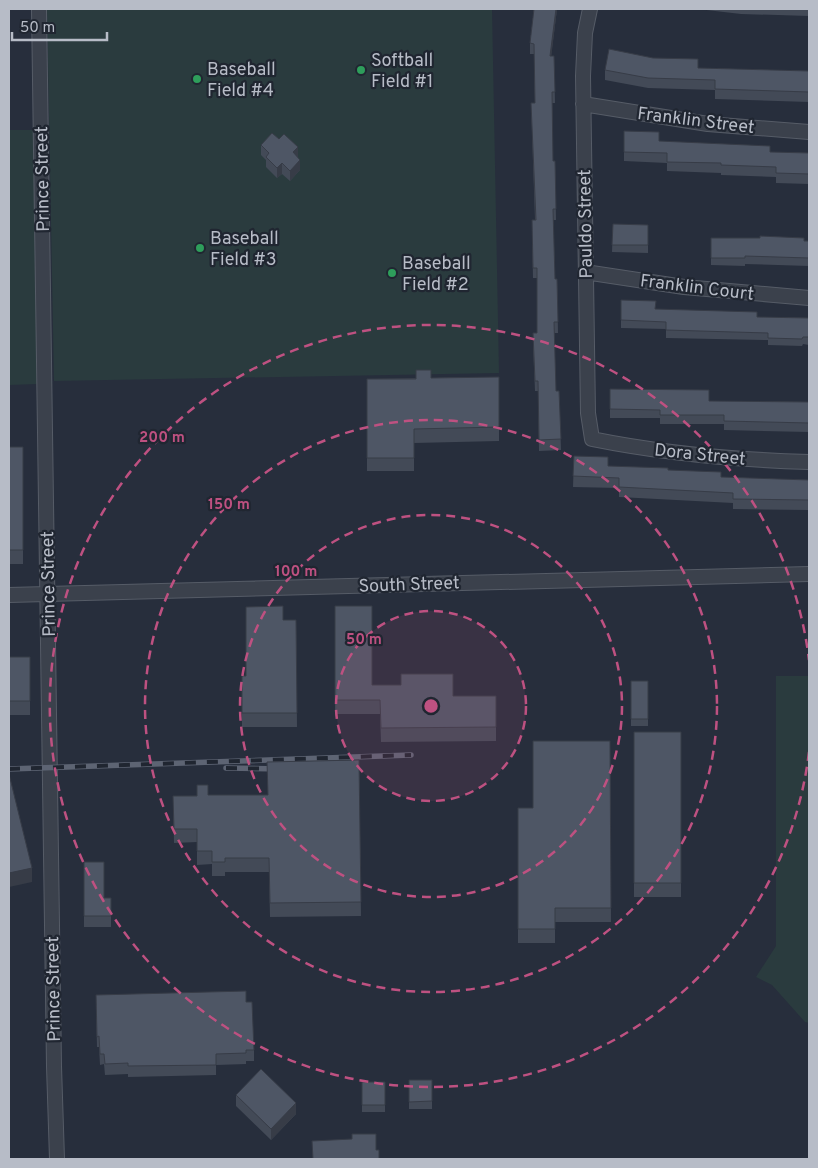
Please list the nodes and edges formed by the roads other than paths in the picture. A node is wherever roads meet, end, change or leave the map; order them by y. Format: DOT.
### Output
graph roads {
  1 [pos="39,9"];
  2 [pos="590,9"];
  3 [pos="583,104"];
  4 [pos="809,132"];
  5 [pos="586,272"];
  6 [pos="809,298"];
  7 [pos="592,439"];
  8 [pos="809,462"];
  9 [pos="809,574"];
  10 [pos="48,594"];
  11 [pos="9,595"];
  12 [pos="57,1159"];
  1 -- 10 [label="street, Prince Street"];
  2 -- 3 [label="street, Pauldo Street"];
  3 -- 4 [label="street, Franklin Street"];
  3 -- 5 [label="street, Pauldo Street"];
  5 -- 6 [label="street, Franklin Court"];
  5 -- 7 [label="street, Pauldo Street"];
  7 -- 8 [label="street, Dora Street"];
  9 -- 10 [label="street, South Street"];
  10 -- 11 [label="street, South Street"];
  10 -- 12 [label="street, Prince Street"];
}
